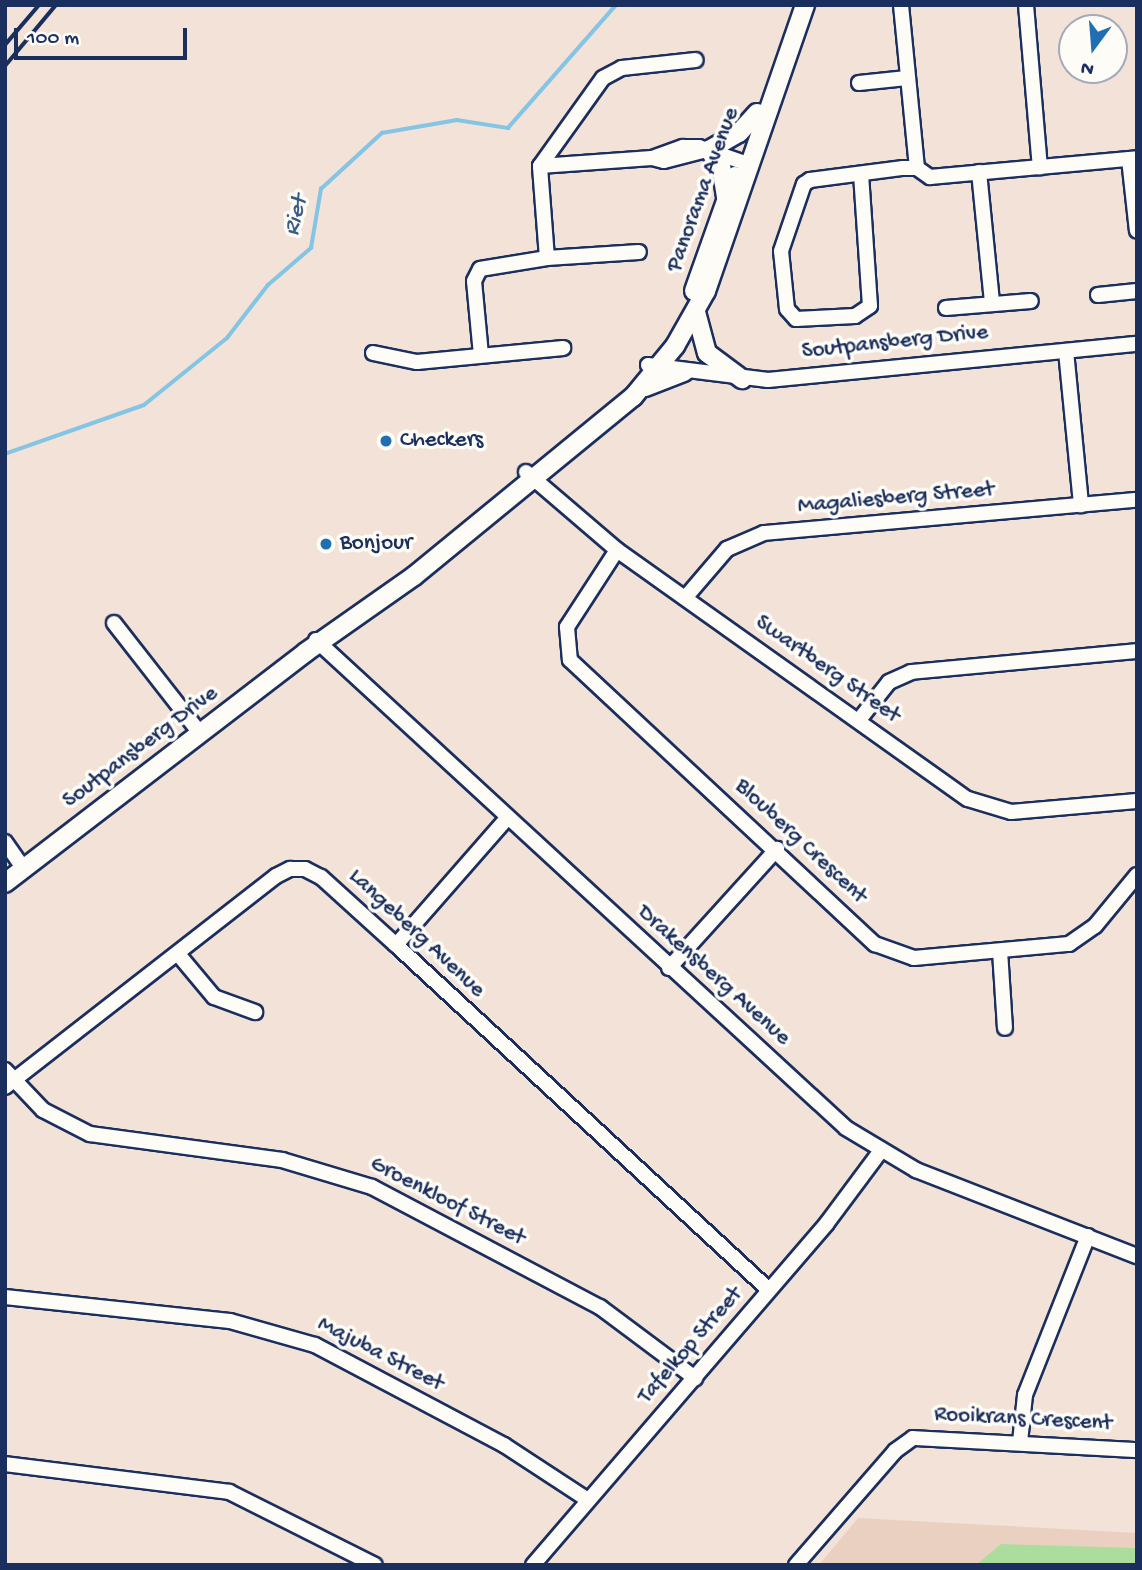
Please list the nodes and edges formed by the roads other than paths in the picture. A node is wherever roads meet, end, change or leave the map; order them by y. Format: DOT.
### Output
graph roads {
  1 [pos="806,5"];
  2 [pos="901,5"];
  3 [pos="1026,5"];
  4 [pos="797,28"];
  5 [pos="696,60"];
  6 [pos="907,78"];
  7 [pos="859,83"];
  8 [pos="757,113"];
  9 [pos="706,151"];
  10 [pos="1133,159"];
  11 [pos="746,163"];
  12 [pos="540,166"];
  13 [pos="1040,167"];
  14 [pos="917,168"];
  15 [pos="979,173"];
  16 [pos="861,174"];
  17 [pos="726,200"];
  18 [pos="1137,231"];
  19 [pos="639,252"];
  20 [pos="547,258"];
  21 [pos="1137,291"];
  22 [pos="1098,295"];
  23 [pos="1031,300"];
  24 [pos="992,303"];
  25 [pos="946,307"];
  26 [pos="696,312"];
  27 [pos="1137,344"];
  28 [pos="563,348"];
  29 [pos="1070,351"];
  30 [pos="373,353"];
  31 [pos="481,355"];
  32 [pos="653,366"];
  33 [pos="684,372"];
  34 [pos="742,379"];
  35 [pos="640,389"];
  36 [pos="531,475"];
  37 [pos="1137,500"];
  38 [pos="1085,505"];
  39 [pos="617,550"];
  40 [pos="685,598"];
  41 [pos="114,623"];
  42 [pos="314,646"];
  43 [pos="1137,651"];
  44 [pos="859,720"];
  45 [pos="200,733"];
  46 [pos="1137,801"];
  47 [pos="507,818"];
  48 [pos="5,842"];
  49 [pos="778,849"];
  50 [pos="24,869"];
  51 [pos="1137,875"];
  52 [pos="5,883"];
  53 [pos="396,945"];
  54 [pos="1000,951"];
  55 [pos="178,954"];
  56 [pos="669,968"];
  57 [pos="255,1012"];
  58 [pos="1005,1028"];
  59 [pos="8,1079"];
  60 [pos="880,1152"];
  61 [pos="1088,1236"];
  62 [pos="1137,1256"];
  63 [pos="769,1290"];
  64 [pos="5,1297"];
  65 [pos="695,1378"];
  66 [pos="1020,1442"];
  67 [pos="1137,1450"];
  68 [pos="5,1464"];
  69 [pos="588,1500"];
  70 [pos="375,1565"];
  71 [pos="533,1565"];
  72 [pos="796,1565"];
  1 -- 4 [label="street, Panorama Avenue"];
  2 -- 6 [label="street"];
  3 -- 13 [label="street"];
  4 -- 8 [label="street, Panorama Avenue"];
  4 -- 11 [label="street, Panorama Avenue"];
  5 -- 12 [label="street"];
  6 -- 7 [label="street"];
  6 -- 14 [label="street"];
  8 -- 9 [label="street"];
  8 -- 11 [label="street, Panorama Avenue"];
  9 -- 11 [label="street"];
  9 -- 12 [label="street"];
  9 -- 17 [label="street"];
  10 -- 13 [label="street"];
  10 -- 18 [label="street"];
  11 -- 17 [label="street, Panorama Avenue"];
  11 -- 26 [label="street, Panorama Avenue"];
  12 -- 20 [label="street"];
  13 -- 15 [label="street"];
  14 -- 15 [label="street"];
  14 -- 16 [label="street"];
  15 -- 24 [label="street"];
  16 -- 16 [label="street"];
  17 -- 32 [label="street, Panorama Avenue"];
  19 -- 20 [label="street"];
  20 -- 31 [label="street"];
  21 -- 22 [label="street"];
  23 -- 24 [label="street"];
  24 -- 25 [label="street"];
  26 -- 32 [label="street, Panorama Avenue"];
  26 -- 34 [label="street"];
  27 -- 29 [label="street, Soutpansberg Drive"];
  28 -- 31 [label="street"];
  29 -- 34 [label="street, Soutpansberg Drive"];
  29 -- 38 [label="street"];
  30 -- 31 [label="street"];
  32 -- 33 [label="street, Soutpansberg Drive"];
  32 -- 35 [label="street, Soutpansberg Drive"];
  32 -- 36 [label="street, Soutpansberg Drive"];
  33 -- 34 [label="street, Soutpansberg Drive"];
  33 -- 35 [label="street"];
  35 -- 36 [label="street, Soutpansberg Drive"];
  36 -- 39 [label="street, Swartberg Street"];
  36 -- 42 [label="street, Soutpansberg Drive"];
  37 -- 38 [label="street, Magaliesberg Street"];
  38 -- 40 [label="street, Magaliesberg Street"];
  39 -- 40 [label="street, Swartberg Street"];
  39 -- 49 [label="street, Blouberg Crescent"];
  40 -- 44 [label="street, Swartberg Street"];
  41 -- 45 [label="street"];
  42 -- 45 [label="street, Soutpansberg Drive"];
  42 -- 47 [label="street, Drakensberg Avenue"];
  43 -- 44 [label="street"];
  44 -- 46 [label="street, Swartberg Street"];
  45 -- 50 [label="street, Soutpansberg Drive"];
  47 -- 53 [label="street"];
  47 -- 56 [label="street, Drakensberg Avenue"];
  48 -- 50 [label="street"];
  49 -- 54 [label="street, Blouberg Crescent"];
  49 -- 56 [label="street"];
  50 -- 52 [label="street, Soutpansberg Drive"];
  51 -- 54 [label="street, Blouberg Crescent"];
  53 -- 55 [label="street, Langeberg Avenue"];
  53 -- 63 [label="street, Langeberg Avenue"];
  54 -- 58 [label="street"];
  55 -- 57 [label="street"];
  55 -- 59 [label="street, Langeberg Avenue"];
  56 -- 60 [label="street, Drakensberg Avenue"];
  59 -- 65 [label="street, Groenkloof Street"];
  60 -- 61 [label="street, Drakensberg Avenue"];
  60 -- 63 [label="street, Tafelkop Street"];
  61 -- 62 [label="street, Drakensberg Avenue"];
  61 -- 66 [label="street"];
  63 -- 65 [label="street, Tafelkop Street"];
  64 -- 69 [label="street, Majuba Street"];
  65 -- 69 [label="street, Tafelkop Street"];
  66 -- 67 [label="street, Rooikrans Crescent"];
  66 -- 72 [label="street, Rooikrans Crescent"];
  68 -- 70 [label="street"];
  69 -- 71 [label="street, Tafelkop Street"];
}
